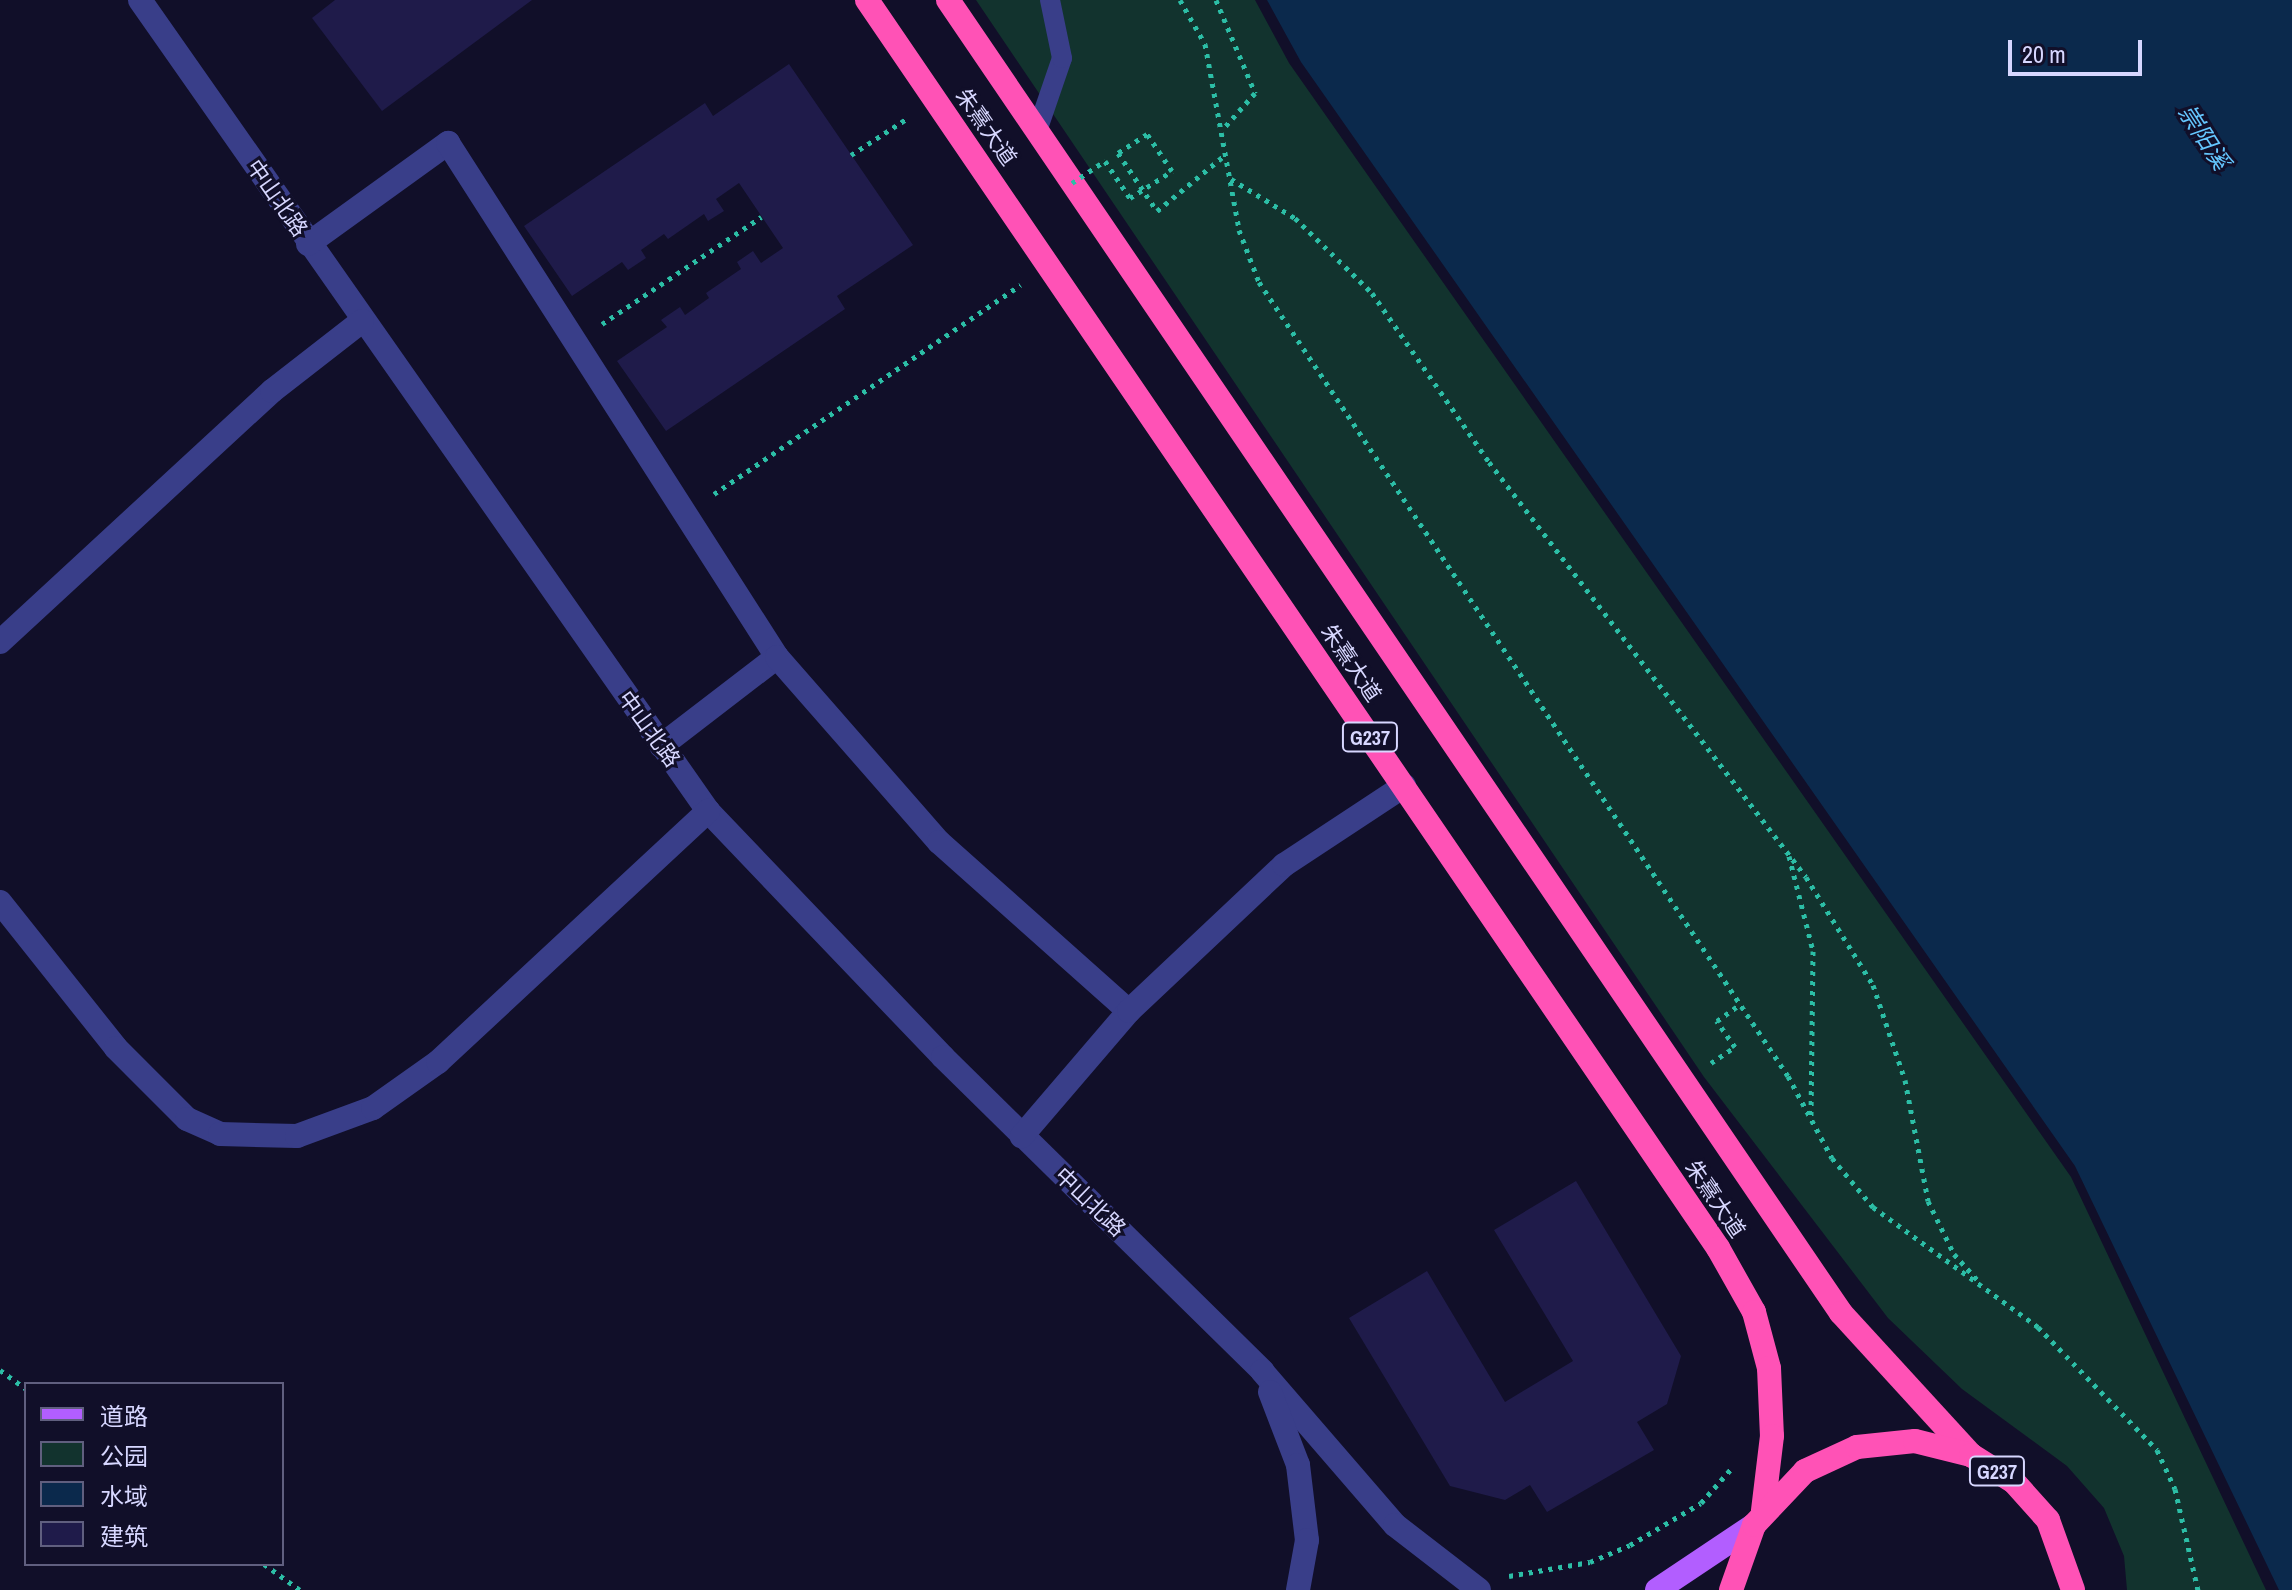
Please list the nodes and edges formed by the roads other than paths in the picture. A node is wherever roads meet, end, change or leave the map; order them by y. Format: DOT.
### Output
graph roads {
  1 [pos="140,0"];
  2 [pos="867,0"];
  3 [pos="948,0"];
  4 [pos="1050,0"];
  5 [pos="1037,131"];
  6 [pos="308,244"];
  7 [pos="362,321"];
  8 [pos="0,642"];
  9 [pos="777,657"];
  10 [pos="661,746"];
  11 [pos="1404,786"];
  12 [pos="708,811"];
  13 [pos="0,902"];
  14 [pos="1129,1011"];
  15 [pos="1022,1136"];
  16 [pos="1262,1371"];
  17 [pos="1971,1455"];
  18 [pos="1758,1518"];
  19 [pos="1298,1590"];
  20 [pos="1479,1590"];
  21 [pos="1657,1590"];
  22 [pos="1731,1590"];
  23 [pos="2073,1590"];
  1 -- 6 [label="street, 中山北路"];
  2 -- 11 [label="highway, 朱熹大道 / G237"];
  3 -- 5 [label="highway, 朱熹大道 / G237"];
  4 -- 5 [label="lane"];
  5 -- 17 [label="highway, 朱熹大道 / G237"];
  6 -- 7 [label="street, 中山北路"];
  6 -- 9 [label="street"];
  7 -- 8 [label="street"];
  7 -- 10 [label="street, 中山北路"];
  9 -- 10 [label="street"];
  9 -- 14 [label="street"];
  10 -- 12 [label="street, 中山北路"];
  11 -- 14 [label="street"];
  11 -- 18 [label="highway, 朱熹大道 / G237"];
  12 -- 13 [label="street"];
  12 -- 15 [label="street, 中山北路"];
  14 -- 15 [label="street"];
  15 -- 16 [label="street, 中山北路"];
  16 -- 19 [label="street"];
  16 -- 20 [label="street, 中山北路"];
  17 -- 18 [label="highway, G237"];
  17 -- 23 [label="highway, G237"];
  18 -- 21 [label="main road"];
  18 -- 22 [label="highway, G237"];
}
